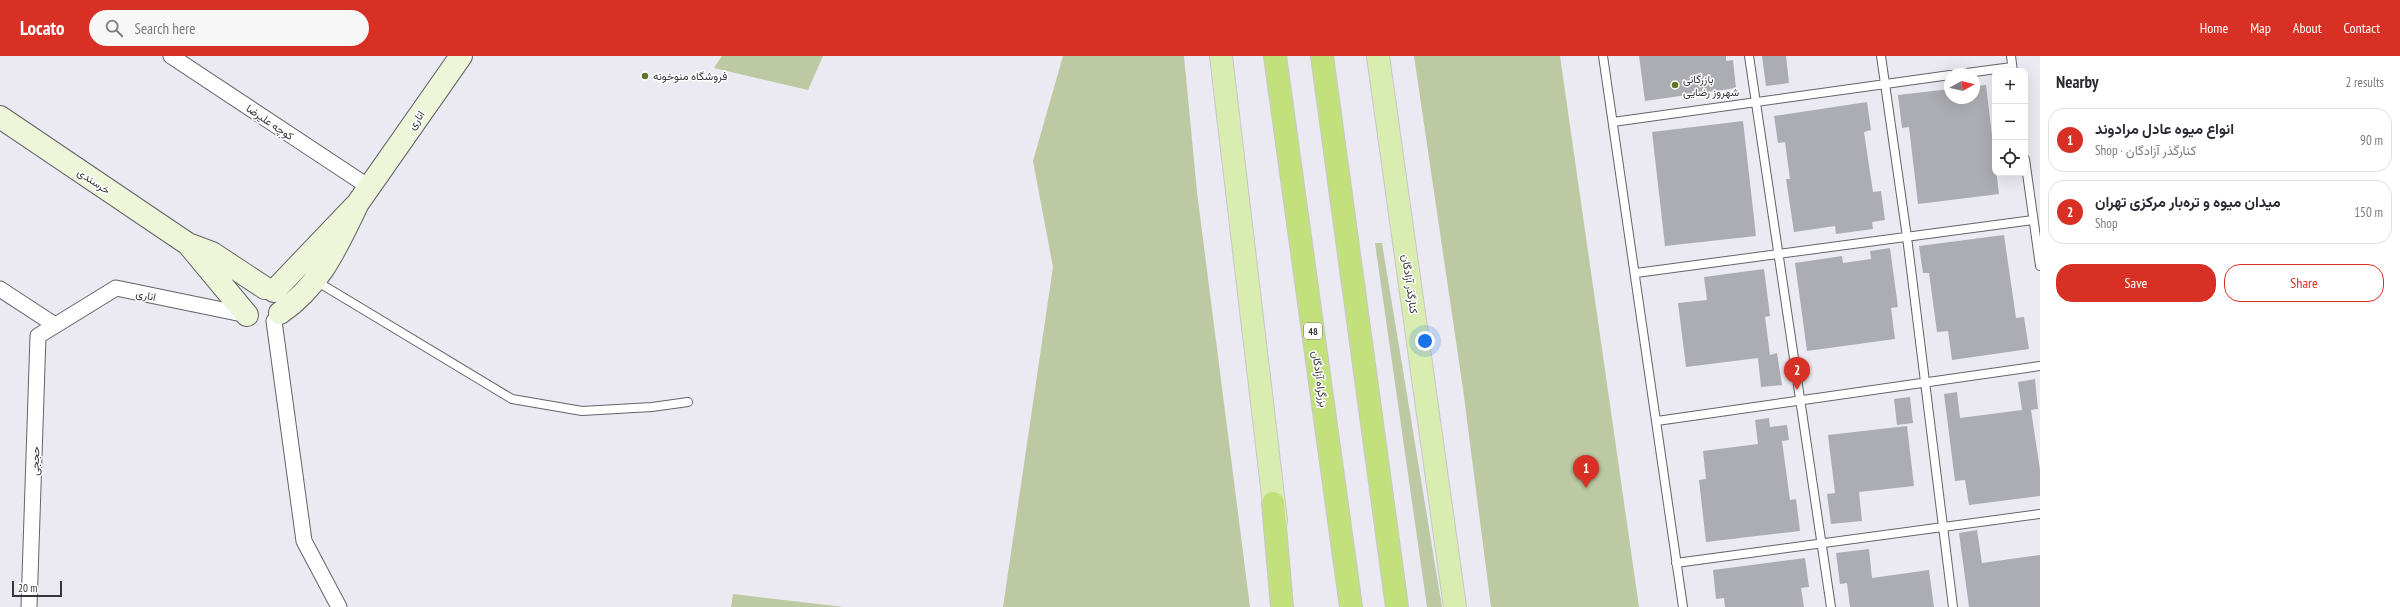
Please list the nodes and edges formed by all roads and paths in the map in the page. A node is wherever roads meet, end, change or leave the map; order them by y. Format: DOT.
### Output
graph roads {
  1 [pos="171,56"];
  2 [pos="1221,56"];
  3 [pos="1275,56"];
  4 [pos="1322,56"];
  5 [pos="1378,56"];
  6 [pos="1388,56"];
  7 [pos="1603,56"];
  8 [pos="1749,56"];
  9 [pos="1880,56"];
  10 [pos="2011,56"];
  11 [pos="459,57"];
  12 [pos="2012,68"];
  13 [pos="1992,71"];
  14 [pos="1980,72"];
  15 [pos="1944,76"];
  16 [pos="1885,84"];
  17 [pos="1382,88"];
  18 [pos="1756,102"];
  19 [pos="0,117"];
  20 [pos="1612,122"];
  21 [pos="2027,176"];
  22 [pos="363,195"];
  23 [pos="2040,200"];
  24 [pos="2031,202"];
  25 [pos="2033,220"];
  26 [pos="1907,237"];
  27 [pos="188,244"];
  28 [pos="1779,254"];
  29 [pos="2040,266"];
  30 [pos="1636,273"];
  31 [pos="316,280"];
  32 [pos="0,289"];
  33 [pos="270,290"];
  34 [pos="246,315"];
  35 [pos="277,317"];
  36 [pos="55,325"];
  37 [pos="2040,366"];
  38 [pos="1924,382"];
  39 [pos="1802,400"];
  40 [pos="688,402"];
  41 [pos="1657,421"];
  42 [pos="1273,503"];
  43 [pos="2040,514"];
  44 [pos="1943,527"];
  45 [pos="1822,543"];
  46 [pos="1676,563"];
  47 [pos="29,607"];
  48 [pos="339,607"];
  49 [pos="1282,607"];
  50 [pos="1289,607"];
  51 [pos="1351,607"];
  52 [pos="1397,607"];
  53 [pos="1455,607"];
  54 [pos="1683,607"];
  55 [pos="1831,607"];
  56 [pos="1954,607"];
  1 -- 22 [label="street, کوچه علیرضا"];
  2 -- 42 [label="main road"];
  3 -- 51 [label="highway, بزرگراه آزادگان / 48"];
  4 -- 52 [label="highway"];
  5 -- 17 [label="main road, کنارگذر آزادگان"];
  6 -- 17 [label="lane"];
  7 -- 20 [label="lane"];
  8 -- 18 [label="lane"];
  9 -- 16 [label="lane"];
  10 -- 12 [label="lane"];
  11 -- 22 [label="street, اناری"];
  13 -- 14 [label="lane"];
  15 -- 16 [label="lane"];
  16 -- 18 [label="lane"];
  16 -- 26 [label="lane"];
  17 -- 53 [label="main road, کنارگذر آزادگان"];
  18 -- 20 [label="lane"];
  18 -- 28 [label="lane"];
  19 -- 27 [label="street, خرسندی"];
  20 -- 30 [label="lane"];
  21 -- 24 [label="lane"];
  22 -- 31 [label="street, اناری"];
  22 -- 33 [label="street, اناری"];
  23 -- 24 [label="lane"];
  24 -- 25 [label="lane"];
  25 -- 26 [label="lane"];
  25 -- 29 [label="lane"];
  26 -- 28 [label="lane"];
  26 -- 38 [label="lane"];
  27 -- 33 [label="street"];
  27 -- 34 [label="street"];
  28 -- 30 [label="lane"];
  28 -- 39 [label="lane"];
  30 -- 41 [label="lane"];
  31 -- 35 [label="street, اناری"];
  31 -- 40 [label="lane"];
  32 -- 36 [label="street"];
  33 -- 34 [label="street"];
  33 -- 35 [label="street"];
  34 -- 35 [label="street"];
  34 -- 36 [label="street, اناری"];
  35 -- 48 [label="street"];
  36 -- 47 [label="street, حججی"];
  37 -- 38 [label="lane"];
  38 -- 39 [label="lane"];
  38 -- 44 [label="lane"];
  39 -- 41 [label="lane"];
  39 -- 45 [label="lane"];
  41 -- 46 [label="lane"];
  42 -- 49 [label="highway"];
  42 -- 50 [label="main road"];
  43 -- 44 [label="lane"];
  44 -- 45 [label="lane"];
  44 -- 56 [label="lane"];
  45 -- 46 [label="lane"];
  45 -- 55 [label="lane"];
  46 -- 54 [label="lane"];
}
